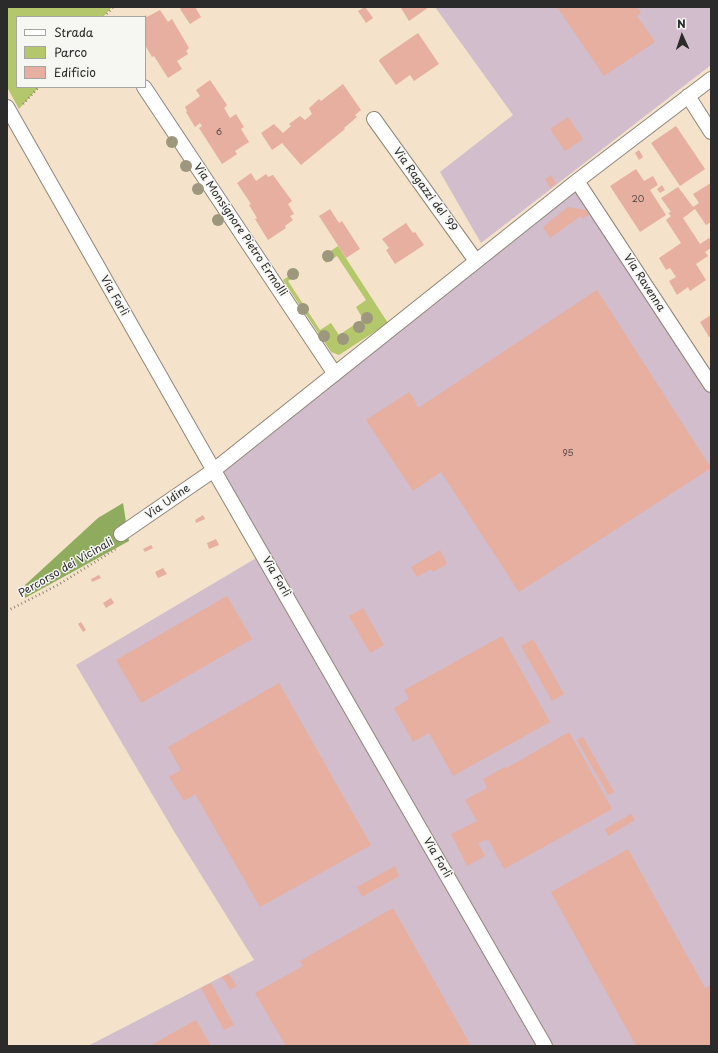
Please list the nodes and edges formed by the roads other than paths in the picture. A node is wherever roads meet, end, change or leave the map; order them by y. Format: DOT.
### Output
graph roads {
  1 [pos="711,79"];
  2 [pos="145,88"];
  3 [pos="688,96"];
  4 [pos="7,107"];
  5 [pos="374,119"];
  6 [pos="711,132"];
  7 [pos="577,181"];
  8 [pos="476,261"];
  9 [pos="335,374"];
  10 [pos="711,386"];
  11 [pos="214,470"];
  12 [pos="121,534"];
  13 [pos="545,1046"];
  1 -- 3 [label="street, Via Udine"];
  2 -- 9 [label="street, Via Monsignore Pietro Ermolli"];
  3 -- 6 [label="street"];
  3 -- 7 [label="street, Via Udine"];
  4 -- 11 [label="street, Via Forlì"];
  5 -- 8 [label="street, Via Ragazzi del '99"];
  7 -- 8 [label="street, Via Udine"];
  7 -- 10 [label="street, Via Ravenna"];
  8 -- 9 [label="street, Via Udine"];
  9 -- 11 [label="street, Via Udine"];
  11 -- 12 [label="street, Via Udine"];
  11 -- 13 [label="street, Via Forlì"];
}
